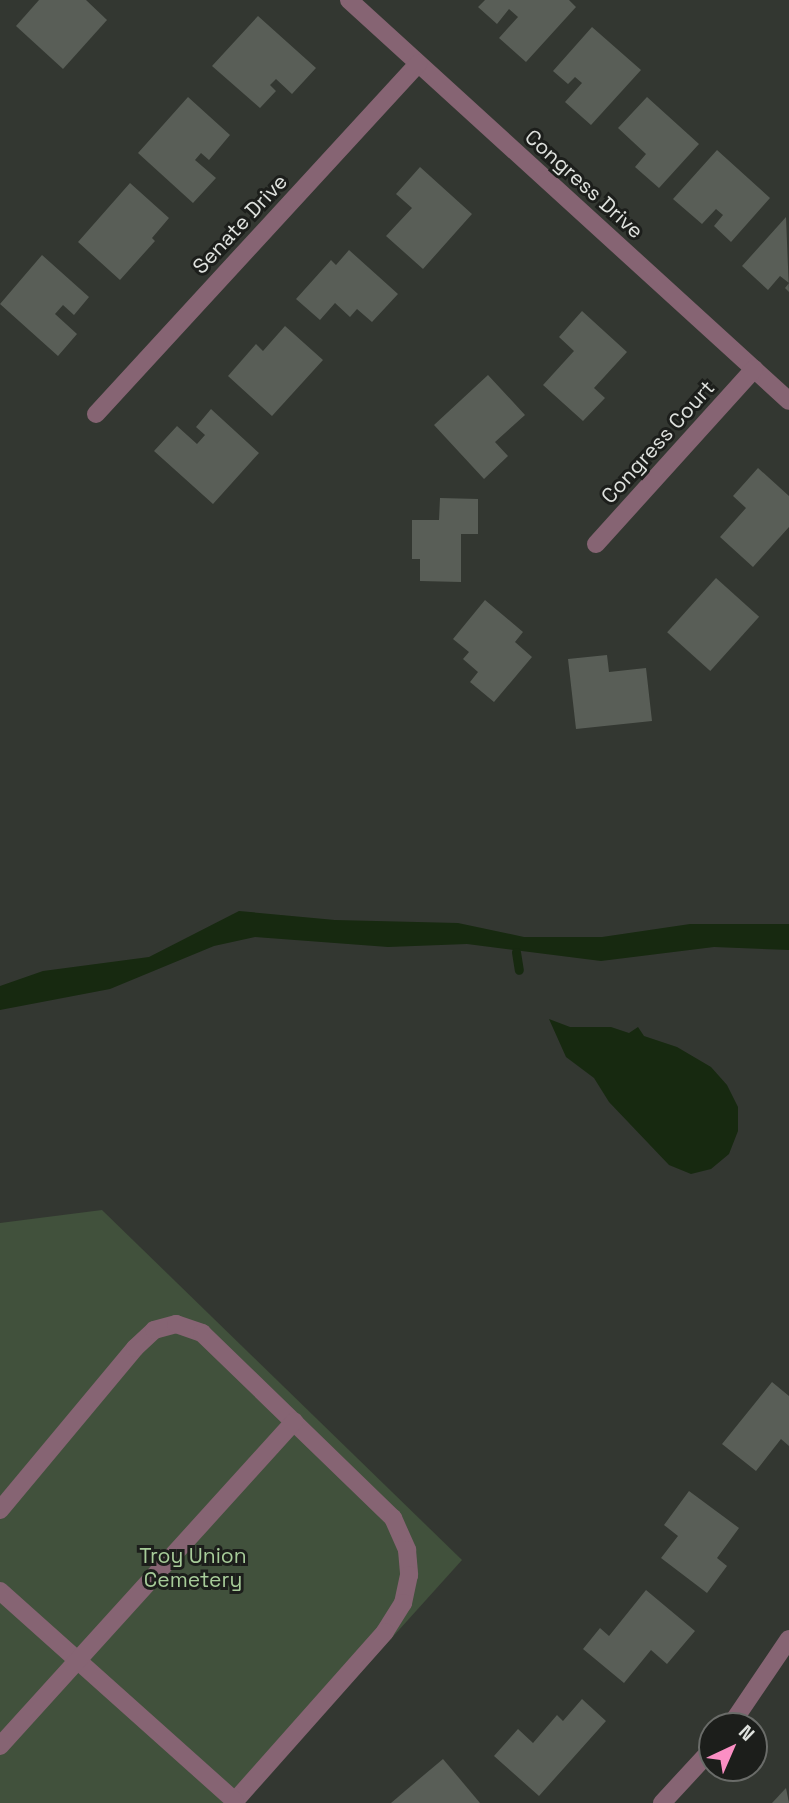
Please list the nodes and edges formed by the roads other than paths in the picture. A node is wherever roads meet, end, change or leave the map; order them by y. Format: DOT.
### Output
graph roads {
  1 [pos="349,0"];
  2 [pos="418,64"];
  3 [pos="754,369"];
  4 [pos="789,401"];
  5 [pos="96,414"];
  6 [pos="596,544"];
  7 [pos="294,1422"];
  8 [pos="0,1510"];
  9 [pos="0,1591"];
  10 [pos="789,1639"];
  11 [pos="78,1660"];
  12 [pos="739,1712"];
  13 [pos="0,1746"];
  14 [pos="698,1764"];
  15 [pos="234,1802"];
  16 [pos="662,1803"];
  1 -- 2 [label="street, Congress Drive"];
  2 -- 3 [label="street, Congress Drive"];
  2 -- 5 [label="street, Senate Drive"];
  3 -- 4 [label="street, Congress Drive"];
  3 -- 6 [label="street, Congress Court"];
  7 -- 8 [label="street"];
  7 -- 11 [label="street"];
  7 -- 15 [label="street"];
  9 -- 11 [label="street"];
  10 -- 12 [label="street"];
  11 -- 13 [label="street"];
  11 -- 15 [label="street"];
  14 -- 16 [label="street"];
}
